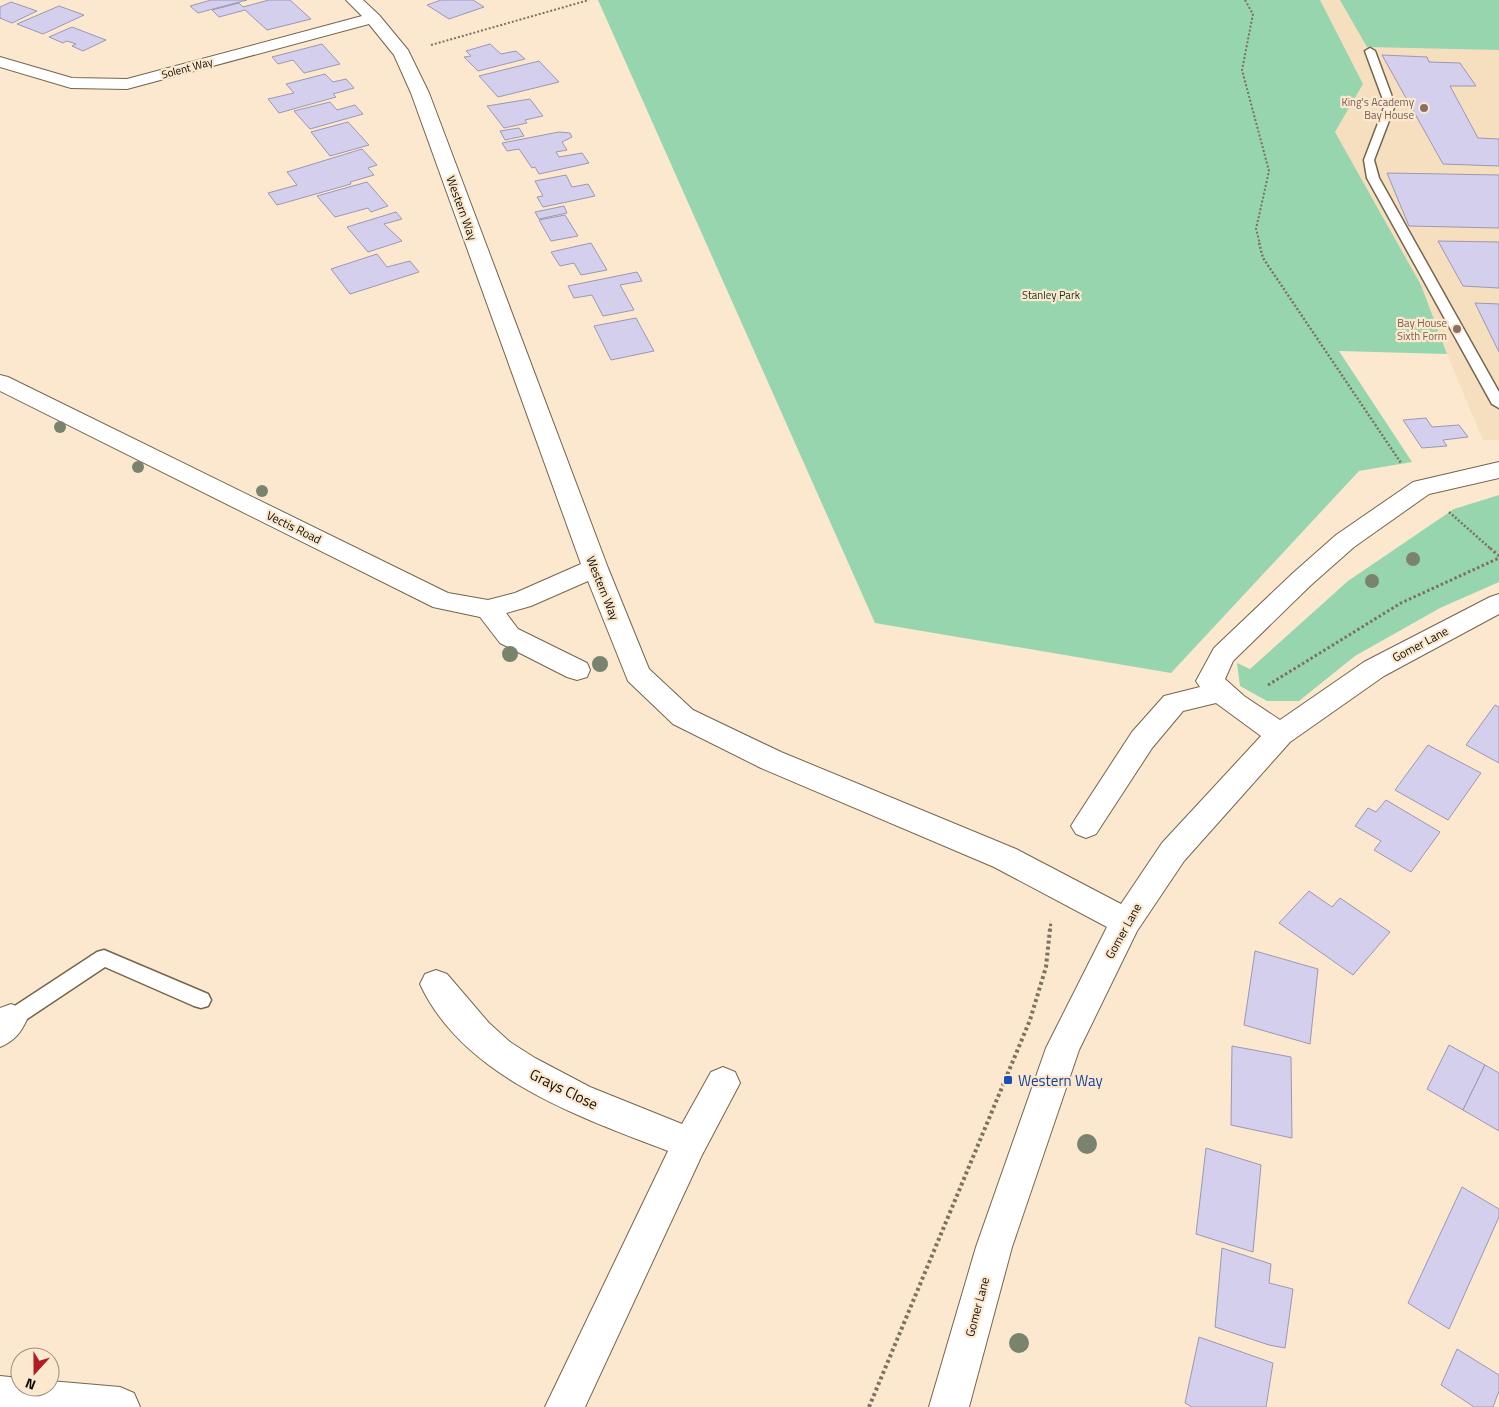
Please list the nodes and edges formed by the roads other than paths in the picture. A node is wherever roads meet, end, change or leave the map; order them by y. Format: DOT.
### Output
graph roads {
  1 [pos="354,0"];
  2 [pos="373,18"];
  3 [pos="1370,51"];
  4 [pos="0,62"];
  5 [pos="0,382"];
  6 [pos="1499,404"];
  7 [pos="1499,470"];
  8 [pos="595,568"];
  9 [pos="1499,603"];
  10 [pos="488,609"];
  11 [pos="577,670"];
  12 [pos="1220,692"];
  13 [pos="1280,734"];
  14 [pos="1086,826"];
  15 [pos="1126,922"];
  16 [pos="436,984"];
  17 [pos="201,1000"];
  18 [pos="6,1025"];
  19 [pos="724,1083"];
  20 [pos="690,1143"];
  21 [pos="0,1395"];
  22 [pos="120,1407"];
  23 [pos="565,1407"];
  24 [pos="949,1407"];
  1 -- 2 [label="street, Western Way"];
  2 -- 4 [label="street, Solent Way"];
  2 -- 8 [label="street, Western Way"];
  3 -- 6 [label="lane"];
  5 -- 10 [label="street, Vectis Road"];
  7 -- 12 [label="street"];
  8 -- 10 [label="street, Vectis Road"];
  8 -- 15 [label="street, Western Way"];
  9 -- 13 [label="street, Gomer Lane"];
  10 -- 11 [label="street"];
  12 -- 13 [label="street"];
  12 -- 14 [label="street"];
  13 -- 15 [label="street, Gomer Lane"];
  15 -- 24 [label="street, Gomer Lane"];
  16 -- 20 [label="street, Grays Close"];
  17 -- 18 [label="lane"];
  19 -- 20 [label="street"];
  20 -- 23 [label="street"];
  21 -- 22 [label="street"];
}
